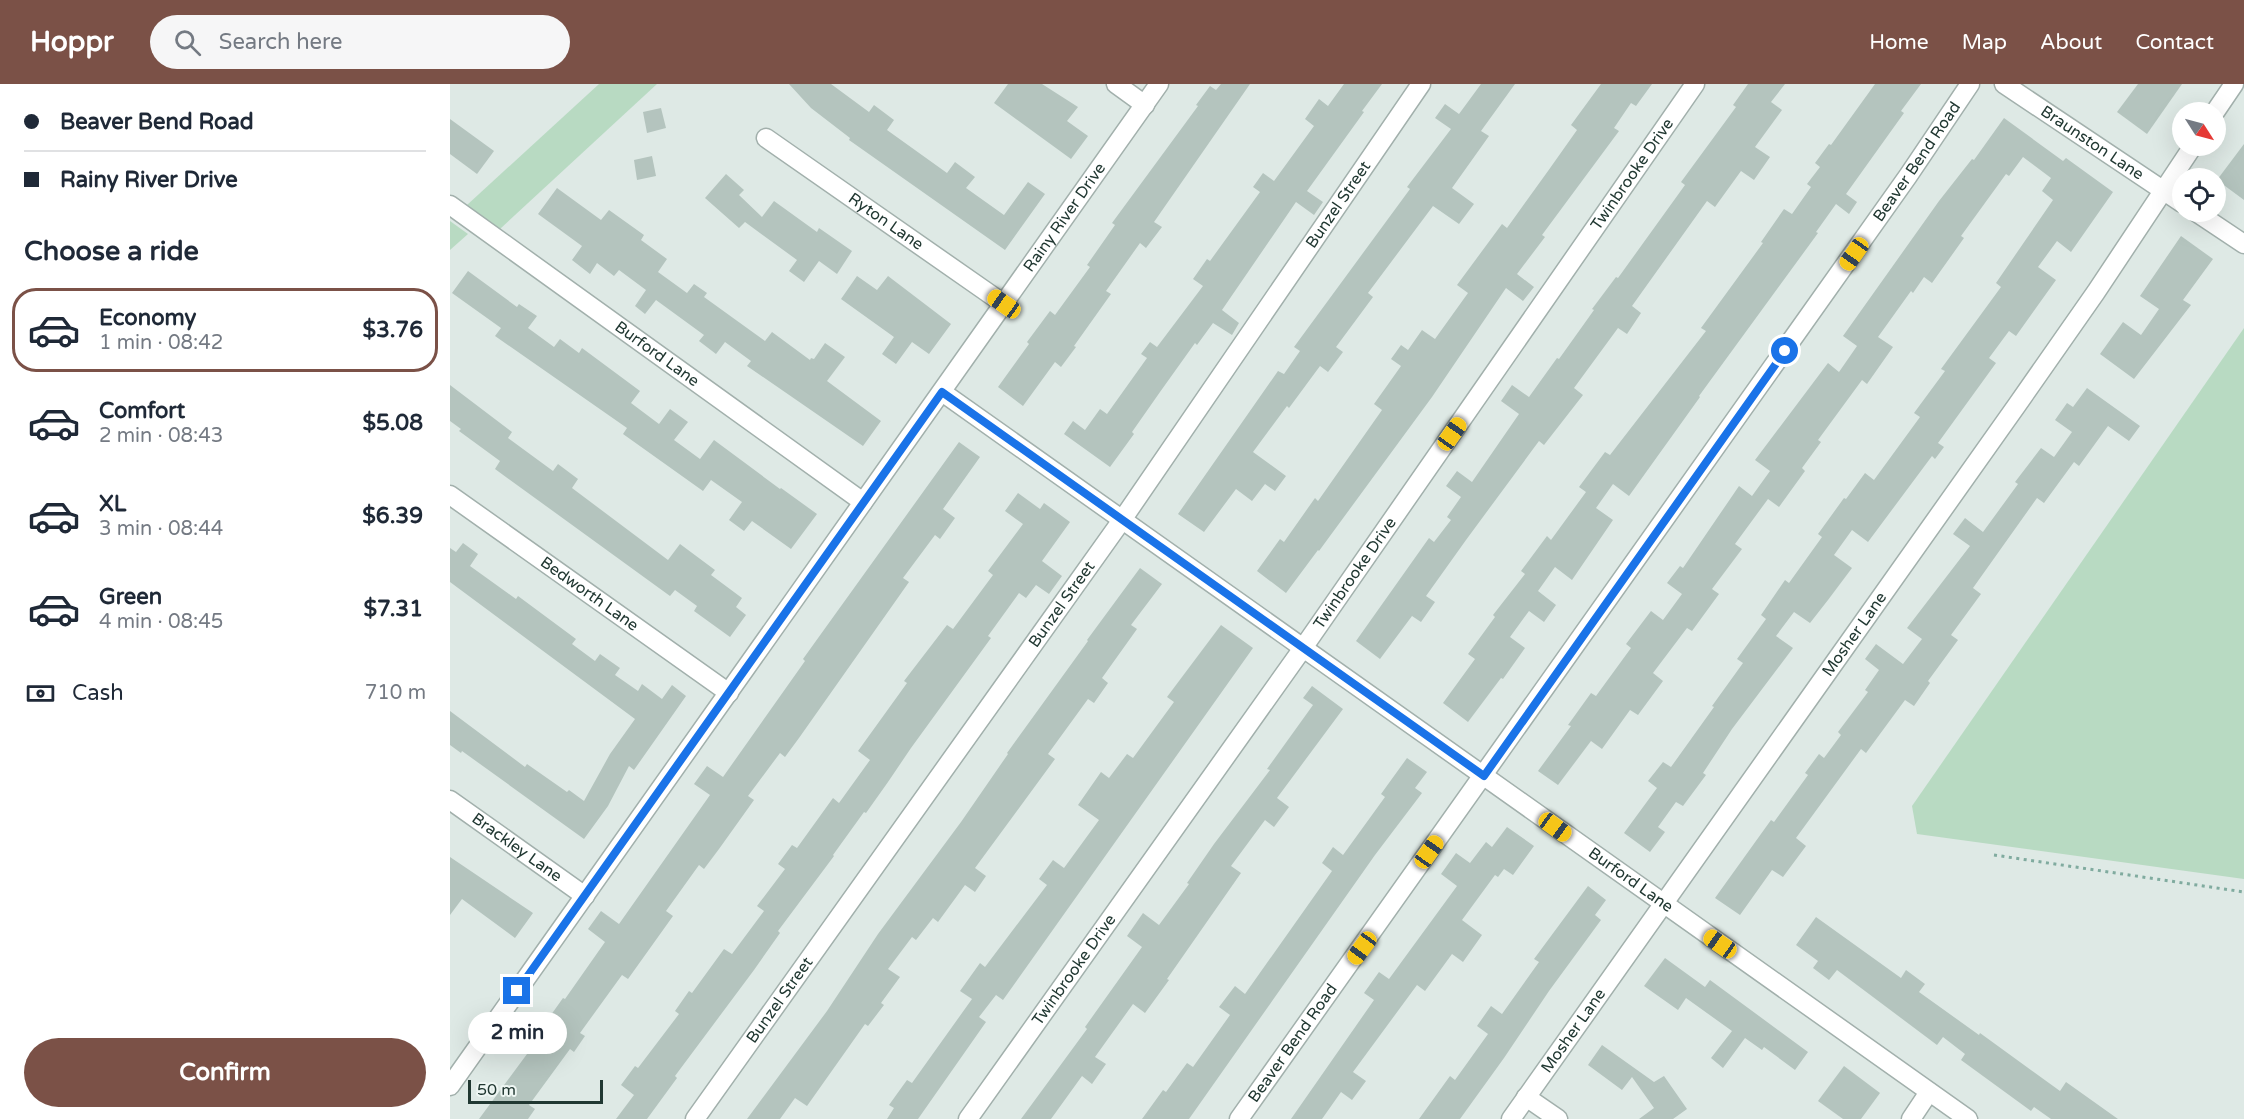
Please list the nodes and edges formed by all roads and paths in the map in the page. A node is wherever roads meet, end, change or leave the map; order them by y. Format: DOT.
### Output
graph roads {
  1 [pos="1116,84"];
  2 [pos="1159,84"];
  3 [pos="1421,84"];
  4 [pos="1695,84"];
  5 [pos="1970,84"];
  6 [pos="2004,84"];
  7 [pos="2234,84"];
  8 [pos="2222,102"];
  9 [pos="1145,105"];
  10 [pos="766,138"];
  11 [pos="2186,156"];
  12 [pos="2164,190"];
  13 [pos="2172,196"];
  14 [pos="450,205"];
  15 [pos="2211,222"];
  16 [pos="2244,244"];
  17 [pos="1004,304"];
  18 [pos="942,392"];
  19 [pos="450,495"];
  20 [pos="863,501"];
  21 [pos="1122,520"];
  22 [pos="1303,648"];
  23 [pos="729,693"];
  24 [pos="1484,776"];
  25 [pos="450,800"];
  26 [pos="1994,855"];
  27 [pos="2244,892"];
  28 [pos="585,896"];
  29 [pos="1663,903"];
  30 [pos="450,1086"];
  31 [pos="1929,1092"];
  32 [pos="1526,1097"];
  33 [pos="695,1119"];
  34 [pos="968,1119"];
  35 [pos="1239,1119"];
  36 [pos="1511,1119"];
  37 [pos="1558,1119"];
  38 [pos="1911,1119"];
  39 [pos="1968,1119"];
  1 -- 9 [label="street"];
  2 -- 9 [label="street, Rainy River Drive"];
  3 -- 21 [label="street, Bunzel Street"];
  4 -- 22 [label="street, Twinbrooke Drive"];
  5 -- 24 [label="street, Beaver Bend Road"];
  6 -- 12 [label="street, Braunston Lane"];
  7 -- 8 [label="street"];
  9 -- 17 [label="street, Rainy River Drive"];
  10 -- 17 [label="street, Ryton Lane"];
  11 -- 12 [label="street, Mosher Lane"];
  12 -- 13 [label="street, Braunston Lane"];
  12 -- 29 [label="street, Mosher Lane"];
  14 -- 20 [label="street, Burford Lane"];
  15 -- 16 [label="street"];
  17 -- 18 [label="street, Rainy River Drive"];
  18 -- 20 [label="street, Rainy River Drive"];
  18 -- 21 [label="street, Burford Lane"];
  19 -- 23 [label="street, Bedworth Lane"];
  20 -- 23 [label="street, Rainy River Drive"];
  21 -- 22 [label="street, Burford Lane"];
  21 -- 33 [label="street, Bunzel Street"];
  22 -- 24 [label="street, Burford Lane"];
  22 -- 34 [label="street, Twinbrooke Drive"];
  23 -- 28 [label="street, Rainy River Drive"];
  24 -- 29 [label="street, Burford Lane"];
  24 -- 35 [label="street, Beaver Bend Road"];
  25 -- 28 [label="street, Brackley Lane"];
  26 -- 27 [label="path"];
  28 -- 30 [label="street, Rainy River Drive"];
  29 -- 31 [label="street, Burford Lane"];
  29 -- 32 [label="street, Mosher Lane"];
  31 -- 38 [label="street"];
  31 -- 39 [label="street, Burford Lane"];
  32 -- 36 [label="street, Mosher Lane"];
  32 -- 37 [label="street"];
}
